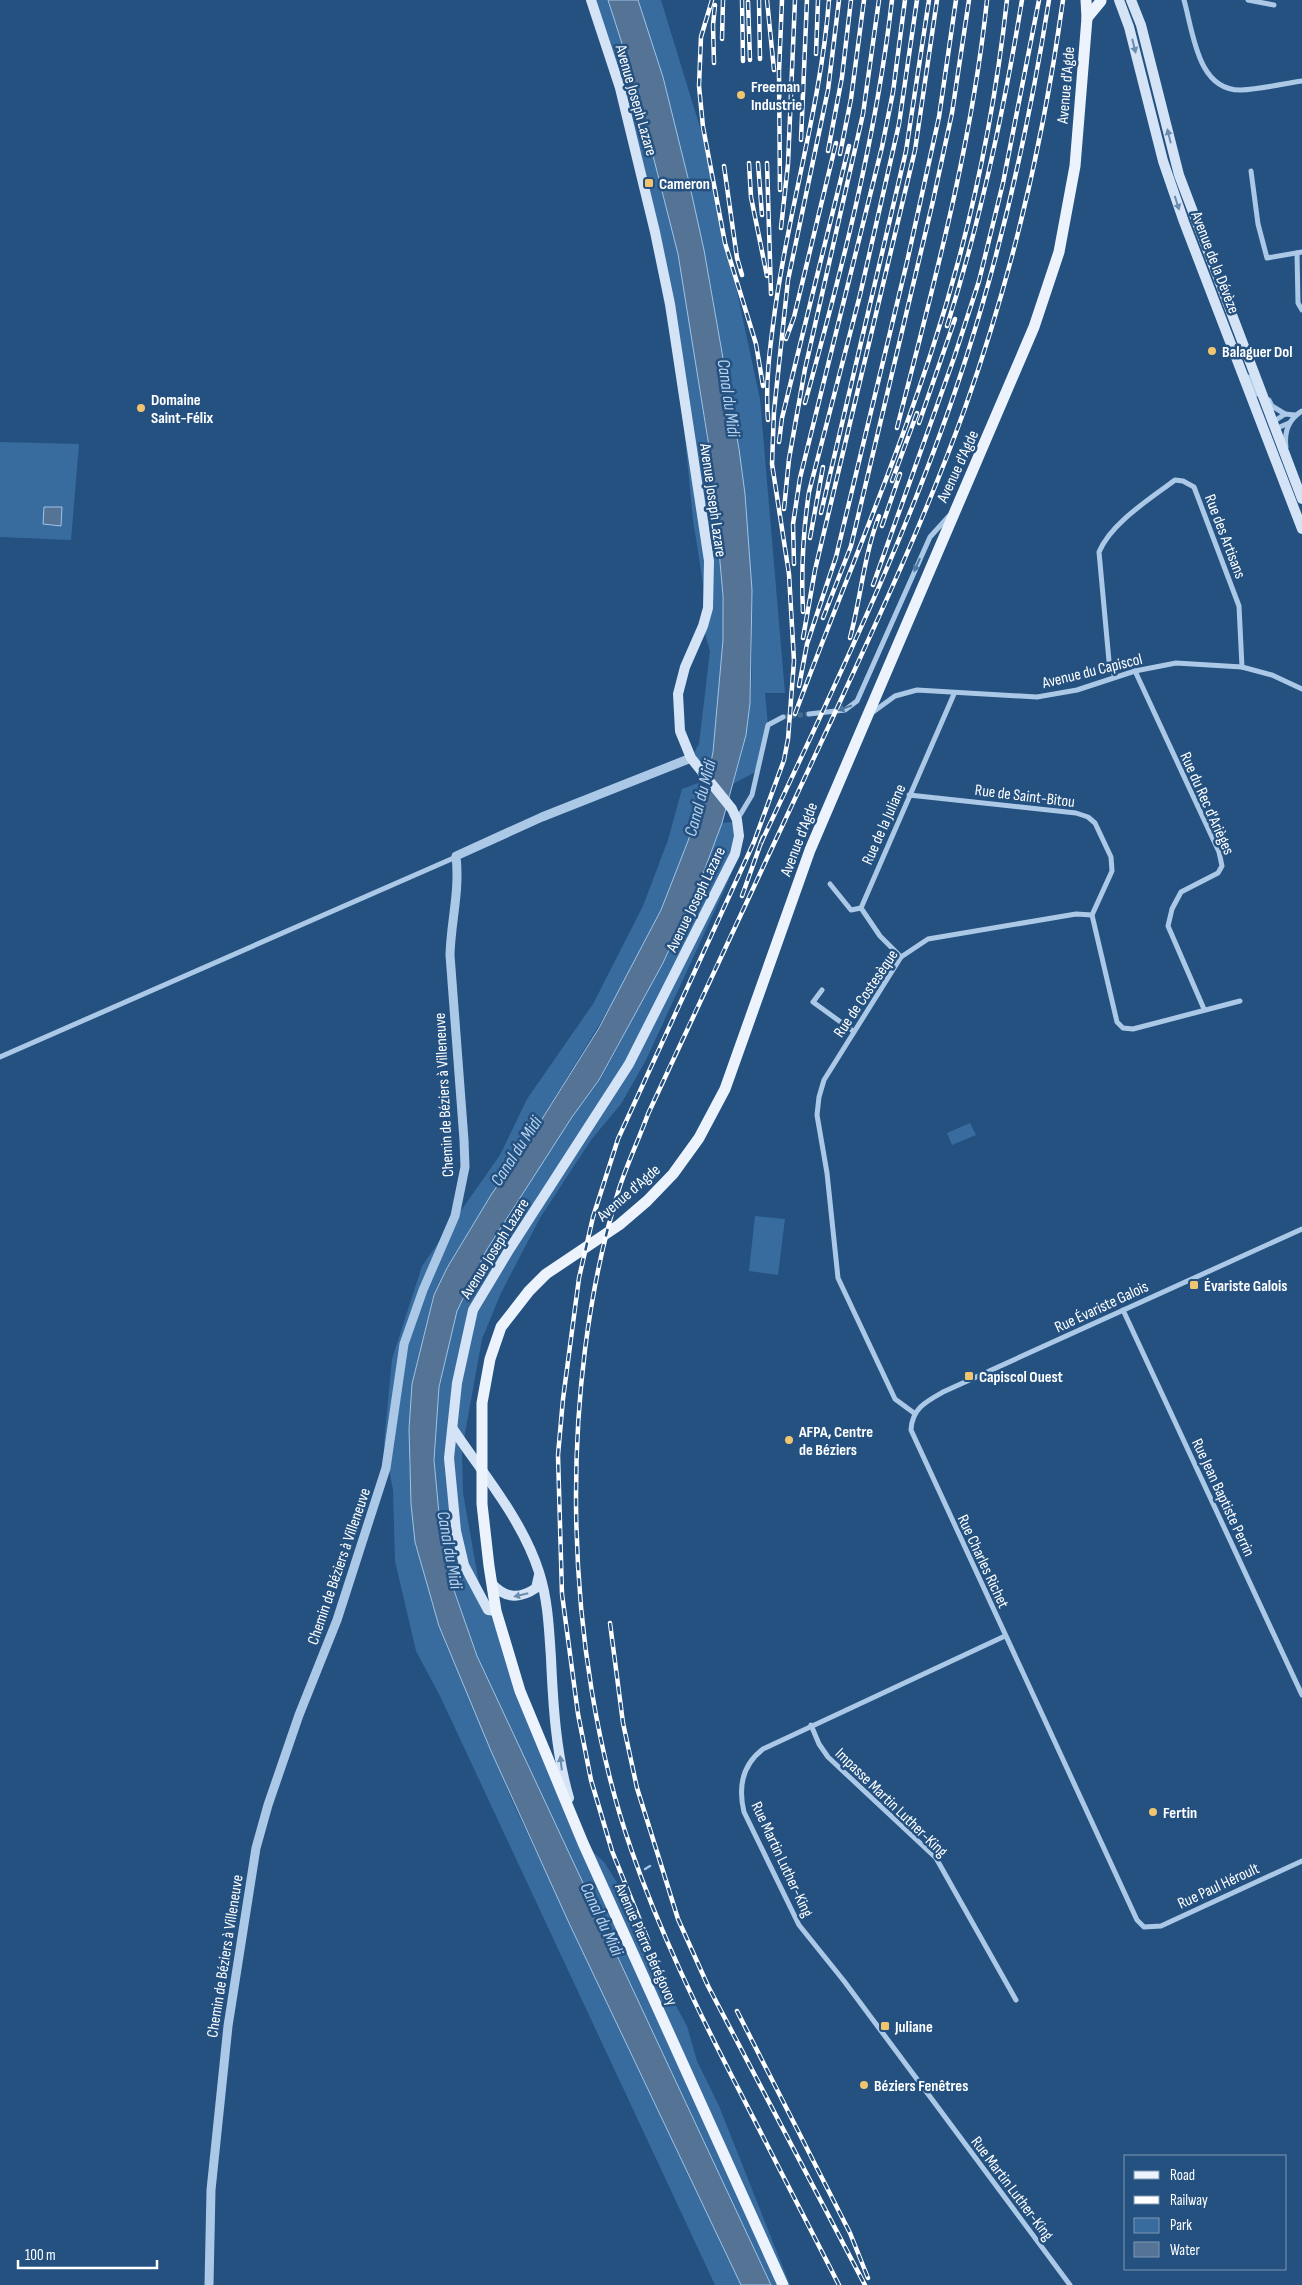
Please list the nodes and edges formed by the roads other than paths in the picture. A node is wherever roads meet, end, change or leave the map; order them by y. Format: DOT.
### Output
graph roads {
  1 [pos="591,0"];
  2 [pos="1086,0"];
  3 [pos="1104,0"];
  4 [pos="1120,0"];
  5 [pos="1131,0"];
  6 [pos="1184,0"];
  7 [pos="1248,0"];
  8 [pos="1274,6"];
  9 [pos="1087,18"];
  10 [pos="1302,81"];
  11 [pos="1251,171"];
  12 [pos="1299,252"];
  13 [pos="1302,310"];
  14 [pos="1238,362"];
  15 [pos="1252,370"];
  16 [pos="1302,411"];
  17 [pos="1285,414"];
  18 [pos="1295,415"];
  19 [pos="1289,423"];
  20 [pos="1273,426"];
  21 [pos="1288,461"];
  22 [pos="1290,498"];
  23 [pos="1302,499"];
  24 [pos="954,511"];
  25 [pos="1302,529"];
  26 [pos="1242,667"];
  27 [pos="1135,671"];
  28 [pos="1115,677"];
  29 [pos="1287,682"];
  30 [pos="1302,685"];
  31 [pos="1302,689"];
  32 [pos="954,694"];
  33 [pos="809,714"];
  34 [pos="783,718"];
  35 [pos="864,721"];
  36 [pos="691,758"];
  37 [pos="910,794"];
  38 [pos="737,820"];
  39 [pos="456,856"];
  40 [pos="830,884"];
  41 [pos="861,908"];
  42 [pos="1092,915"];
  43 [pos="901,957"];
  44 [pos="822,990"];
  45 [pos="1240,1000"];
  46 [pos="1204,1009"];
  47 [pos="853,1031"];
  48 [pos="0,1057"];
  49 [pos="1302,1229"];
  50 [pos="1123,1310"];
  51 [pos="914,1413"];
  52 [pos="452,1429"];
  53 [pos="539,1572"];
  54 [pos="492,1584"];
  55 [pos="496,1611"];
  56 [pos="1005,1636"];
  57 [pos="1302,1695"];
  58 [pos="811,1725"];
  59 [pos="583,1843"];
  60 [pos="1302,1861"];
  61 [pos="1144,1927"];
  62 [pos="1016,2000"];
  63 [pos="209,2285"];
  64 [pos="783,2285"];
  65 [pos="1070,2285"];
  1 -- 36 [label="main road, Avenue Joseph Lazare"];
  2 -- 9 [label="main road, Avenue d'Agde"];
  3 -- 9 [label="main road"];
  4 -- 14 [label="main road, Avenue de la Dévèze, one-way"];
  15 -- 5 [label="main road, Avenue de la Dévèze, one-way"];
  6 -- 10 [label="street"];
  7 -- 8 [label="street"];
  9 -- 24 [label="main road, Avenue d'Agde"];
  11 -- 12 [label="street"];
  12 -- 13 [label="street"];
  14 -- 20 [label="street"];
  14 -- 22 [label="main road, Avenue de la Dévèze"];
  15 -- 17 [label="street"];
  15 -- 20 [label="main road, Avenue de la Dévèze"];
  16 -- 18 [label="street"];
  17 -- 18 [label="street"];
  17 -- 20 [label="street"];
  18 -- 19 [label="street"];
  19 -- 20 [label="street"];
  19 -- 21 [label="street"];
  20 -- 21 [label="main road, Avenue de la Dévèze"];
  20 -- 22 [label="street"];
  21 -- 23 [label="main road, Avenue de la Dévèze"];
  22 -- 25 [label="main road, Avenue de la Dévèze"];
  24 -- 33 [label="street, one-way"];
  24 -- 35 [label="main road, Avenue d'Agde"];
  26 -- 27 [label="street, Avenue du Capiscol"];
  26 -- 28 [label="street, Rue des Artisans"];
  26 -- 29 [label="street, Avenue du Capiscol"];
  27 -- 28 [label="street, Avenue du Capiscol"];
  27 -- 46 [label="street, Rue du Rec d'Arièges"];
  28 -- 32 [label="street, Avenue du Capiscol"];
  29 -- 30 [label="street"];
  29 -- 31 [label="street, Avenue du Capiscol"];
  32 -- 35 [label="street, Avenue du Capiscol"];
  32 -- 37 [label="street, Rue de la Juliane"];
  34 -- 38 [label="street"];
  35 -- 54 [label="main road, Avenue d'Agde"];
  36 -- 38 [label="main road, Avenue Joseph Lazare"];
  36 -- 39 [label="street"];
  37 -- 41 [label="street, Rue de la Juliane"];
  37 -- 42 [label="street, Rue de Saint-Bitou"];
  38 -- 52 [label="main road, Avenue Joseph Lazare"];
  39 -- 48 [label="street"];
  39 -- 63 [label="street, Chemin de Béziers à Villeneuve"];
  40 -- 41 [label="street"];
  41 -- 43 [label="street"];
  42 -- 43 [label="street, Rue de Costesèque"];
  42 -- 46 [label="street"];
  43 -- 47 [label="street, Rue de Costesèque"];
  44 -- 47 [label="street"];
  45 -- 46 [label="street"];
  47 -- 51 [label="street, Rue de Costesèque"];
  49 -- 50 [label="street, Rue Évariste Galois"];
  50 -- 51 [label="street, Rue Évariste Galois"];
  50 -- 57 [label="street, Rue Jean Baptiste Perrin"];
  51 -- 56 [label="street, Rue Charles Richet"];
  52 -- 53 [label="main road"];
  52 -- 55 [label="main road, Avenue Joseph Lazare"];
  53 -- 54 [label="main road, one-way"];
  59 -- 53 [label="main road, one-way"];
  54 -- 55 [label="main road, Avenue d'Agde"];
  55 -- 59 [label="main road, Avenue Pierre Bérégovoy"];
  56 -- 58 [label="street, Rue Martin Luther-King"];
  56 -- 61 [label="street, Rue Charles Richet"];
  58 -- 62 [label="street, Impasse Martin Luther-King"];
  58 -- 65 [label="street, Rue Martin Luther-King"];
  59 -- 64 [label="main road, Avenue Pierre Bérégovoy"];
  60 -- 61 [label="street, Rue Paul Héroult"];
}
